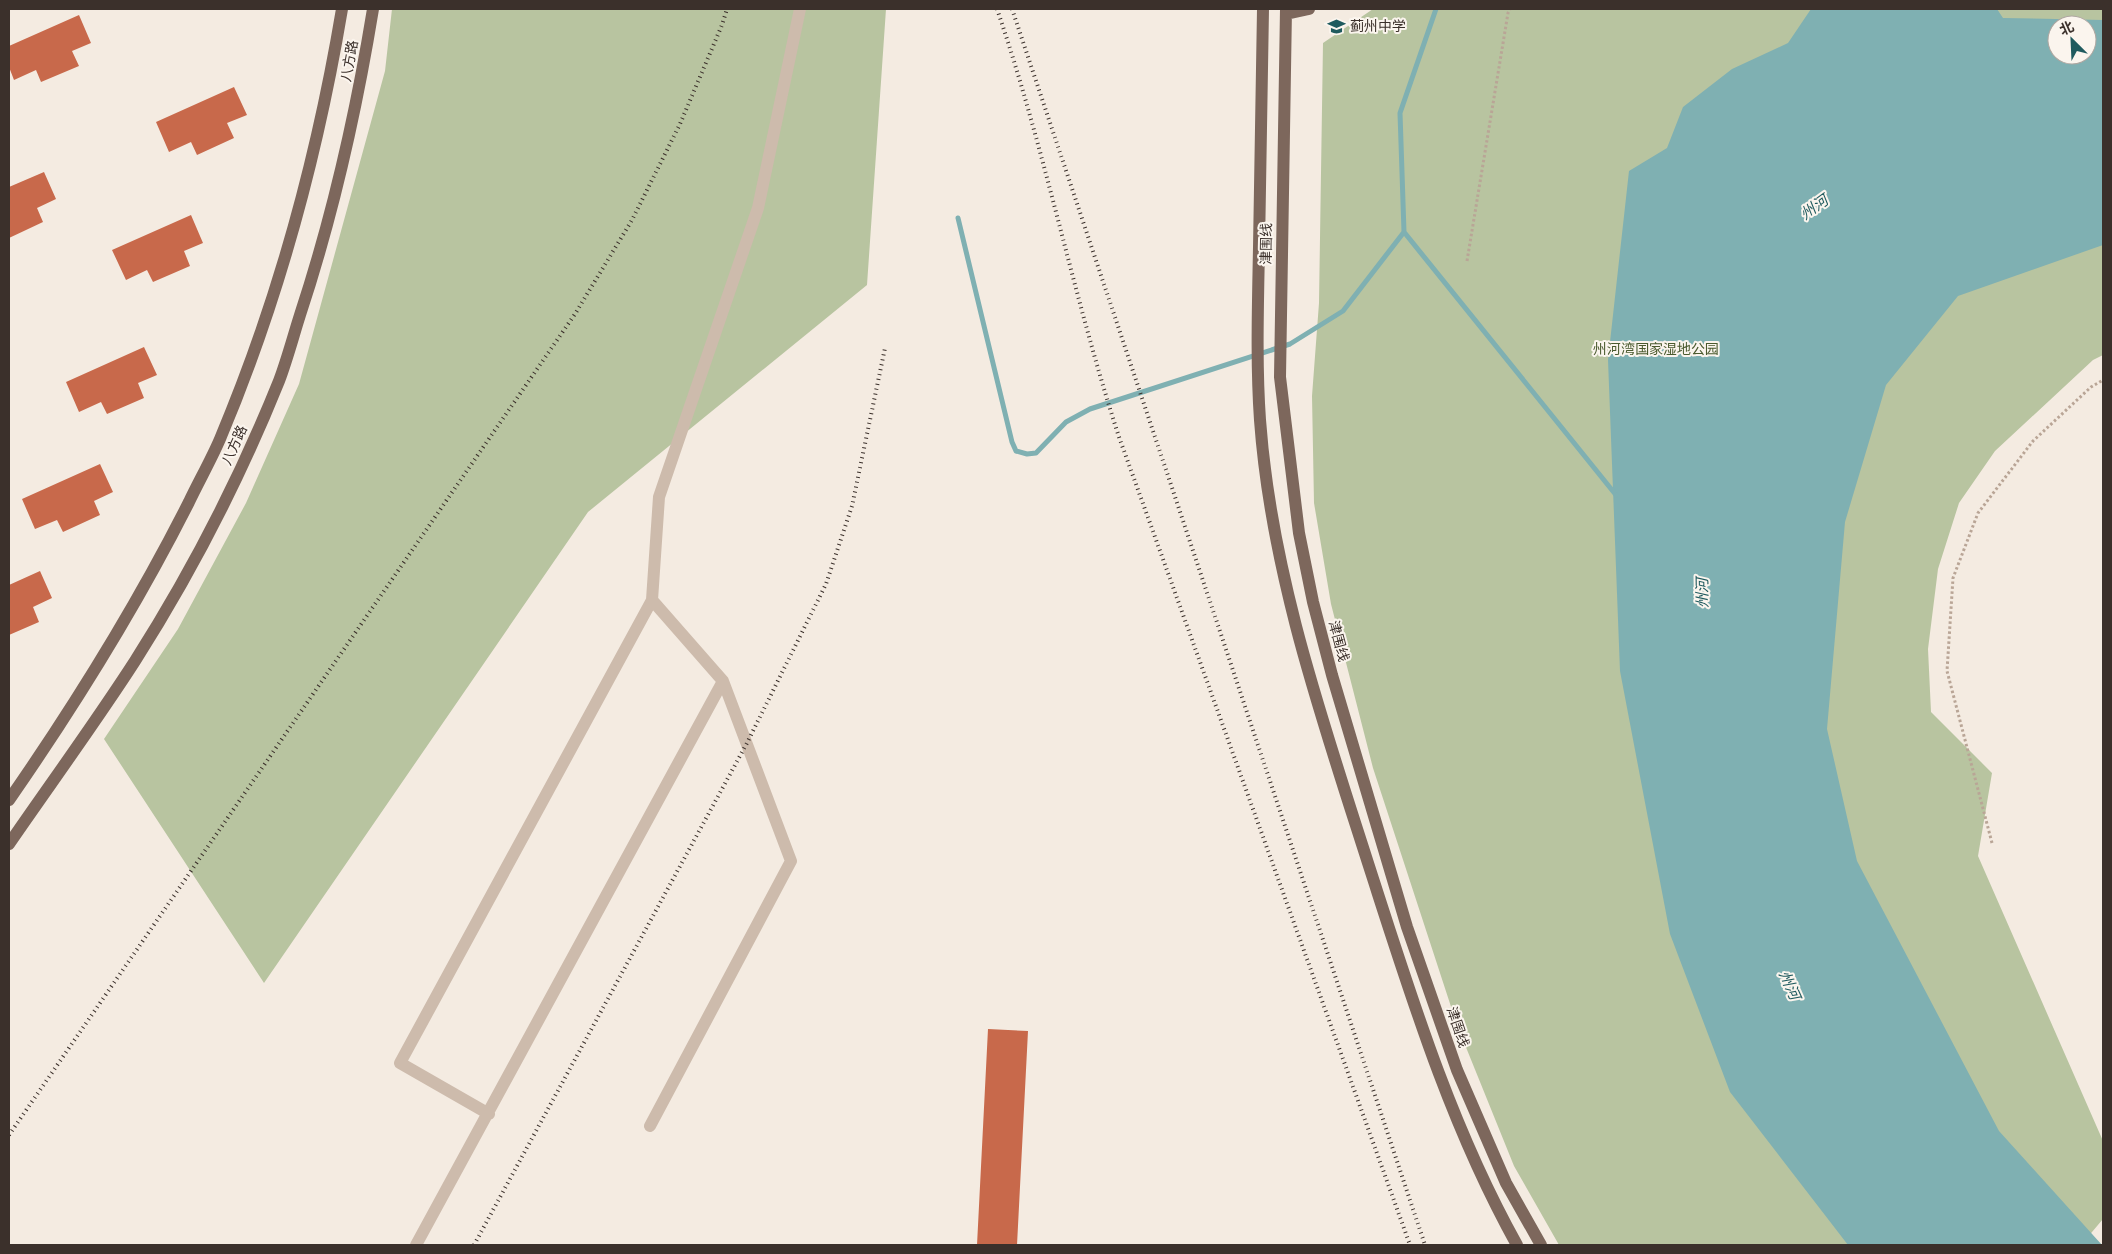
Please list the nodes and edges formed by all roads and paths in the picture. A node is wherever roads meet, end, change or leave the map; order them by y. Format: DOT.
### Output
graph roads {
  1 [pos="342,9"];
  2 [pos="373,9"];
  3 [pos="800,9"];
  4 [pos="1263,9"];
  5 [pos="1309,9"];
  6 [pos="1510,9"];
  7 [pos="1286,12"];
  8 [pos="1467,261"];
  9 [pos="2103,380"];
  10 [pos="652,600"];
  11 [pos="723,681"];
  12 [pos="9,800"];
  13 [pos="9,844"];
  14 [pos="1992,844"];
  15 [pos="488,1114"];
  16 [pos="650,1126"];
  17 [pos="416,1245"];
  18 [pos="1517,1245"];
  19 [pos="1541,1245"];
  1 -- 12 [label="main road, 八方路"];
  2 -- 13 [label="main road, 八方路"];
  3 -- 10 [label="street"];
  4 -- 18 [label="main road, 津围线"];
  5 -- 7 [label="main road"];
  6 -- 8 [label="path"];
  7 -- 19 [label="main road, 津围线"];
  9 -- 14 [label="path"];
  10 -- 11 [label="street"];
  10 -- 15 [label="street"];
  11 -- 15 [label="street"];
  11 -- 16 [label="street"];
  15 -- 17 [label="street"];
}
